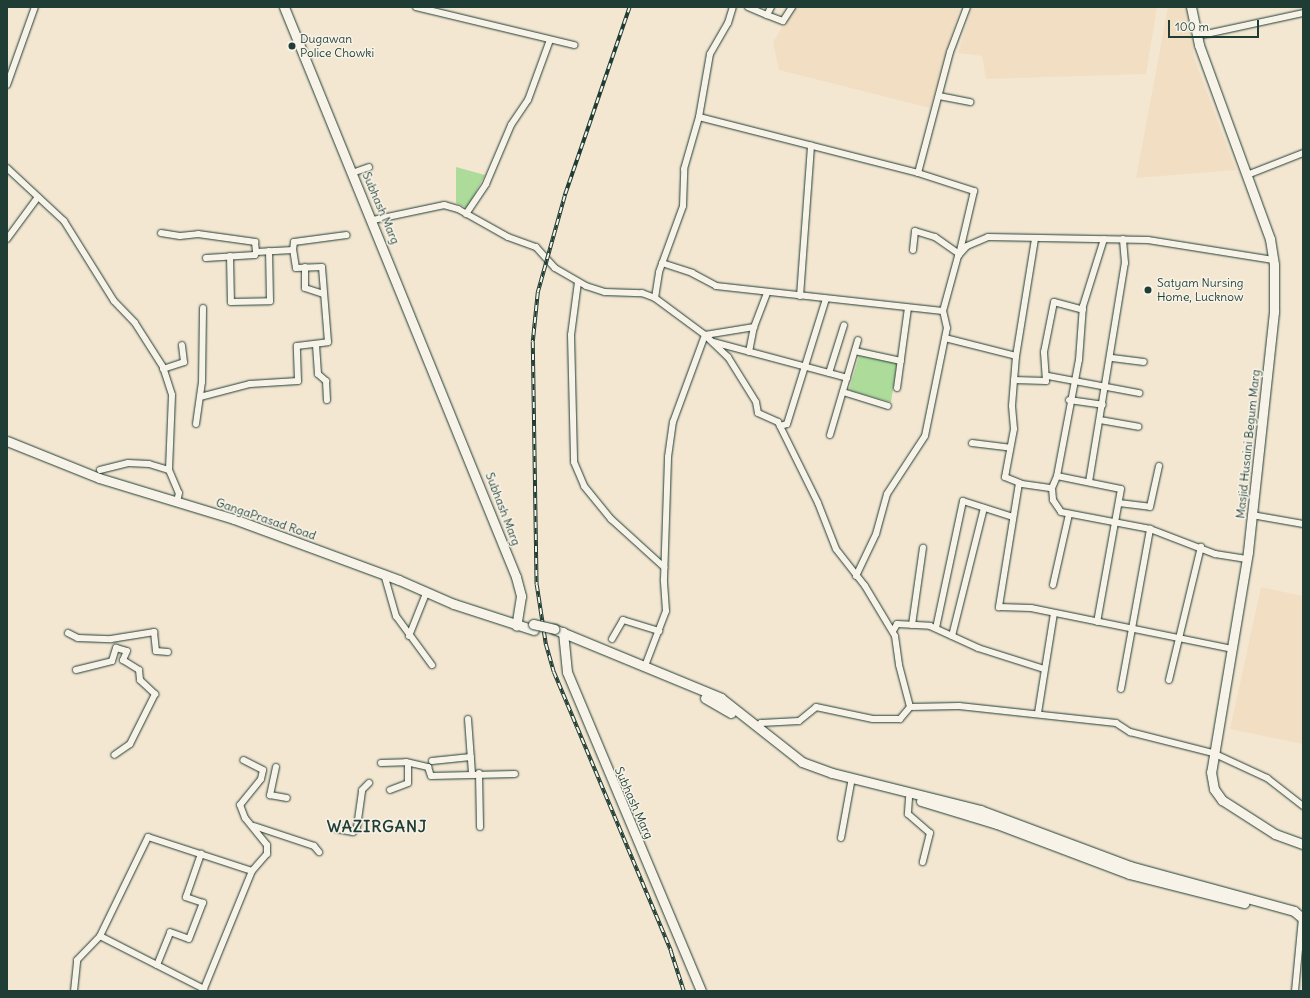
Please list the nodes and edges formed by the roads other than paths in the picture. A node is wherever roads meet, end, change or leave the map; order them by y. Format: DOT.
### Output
graph roads {
  1 [pos="35,7"];
  2 [pos="284,7"];
  3 [pos="416,7"];
  4 [pos="733,7"];
  5 [pos="748,7"];
  6 [pos="771,7"];
  7 [pos="792,7"];
  8 [pos="967,7"];
  9 [pos="1192,7"];
  10 [pos="1303,13"];
  11 [pos="767,15"];
  12 [pos="1197,36"];
  13 [pos="550,40"];
  14 [pos="574,45"];
  15 [pos="7,85"];
  16 [pos="939,96"];
  17 [pos="970,102"];
  18 [pos="699,116"];
  19 [pos="811,145"];
  20 [pos="1303,153"];
  21 [pos="369,167"];
  22 [pos="7,168"];
  23 [pos="352,173"];
  24 [pos="918,173"];
  25 [pos="1247,175"];
  26 [pos="38,197"];
  27 [pos="466,214"];
  28 [pos="373,220"];
  29 [pos="161,233"];
  30 [pos="347,235"];
  31 [pos="7,239"];
  32 [pos="1035,239"];
  33 [pos="1104,239"];
  34 [pos="1123,239"];
  35 [pos="293,250"];
  36 [pos="913,250"];
  37 [pos="269,251"];
  38 [pos="256,252"];
  39 [pos="959,255"];
  40 [pos="230,256"];
  41 [pos="206,258"];
  42 [pos="1273,260"];
  43 [pos="662,262"];
  44 [pos="305,267"];
  45 [pos="578,282"];
  46 [pos="767,293"];
  47 [pos="323,294"];
  48 [pos="800,296"];
  49 [pos="655,298"];
  50 [pos="826,299"];
  51 [pos="203,308"];
  52 [pos="908,308"];
  53 [pos="1083,310"];
  54 [pos="943,311"];
  55 [pos="844,325"];
  56 [pos="754,327"];
  57 [pos="705,335"];
  58 [pos="945,338"];
  59 [pos="858,340"];
  60 [pos="713,342"];
  61 [pos="316,345"];
  62 [pos="182,346"];
  63 [pos="855,351"];
  64 [pos="749,352"];
  65 [pos="1016,356"];
  66 [pos="1112,358"];
  67 [pos="901,361"];
  68 [pos="1144,362"];
  69 [pos="804,366"];
  70 [pos="163,369"];
  71 [pos="829,373"];
  72 [pos="1048,376"];
  73 [pos="847,378"];
  74 [pos="1014,380"];
  75 [pos="1073,382"];
  76 [pos="897,388"];
  77 [pos="1106,388"];
  78 [pos="843,392"];
  79 [pos="1139,394"];
  80 [pos="200,396"];
  81 [pos="327,400"];
  82 [pos="1069,400"];
  83 [pos="1103,405"];
  84 [pos="888,406"];
  85 [pos="1100,420"];
  86 [pos="196,424"];
  87 [pos="780,426"];
  88 [pos="1138,427"];
  89 [pos="830,435"];
  90 [pos="7,441"];
  91 [pos="972,443"];
  92 [pos="1010,448"];
  93 [pos="1160,466"];
  94 [pos="100,470"];
  95 [pos="169,470"];
  96 [pos="1057,476"];
  97 [pos="1089,482"];
  98 [pos="1019,483"];
  99 [pos="1052,488"];
  100 [pos="178,502"];
  101 [pos="1119,502"];
  102 [pos="984,508"];
  103 [pos="1069,514"];
  104 [pos="1252,515"];
  105 [pos="1013,517"];
  106 [pos="1117,523"];
  107 [pos="1303,524"];
  108 [pos="1150,530"];
  109 [pos="1201,546"];
  110 [pos="923,548"];
  111 [pos="1247,559"];
  112 [pos="664,567"];
  113 [pos="384,574"];
  114 [pos="856,576"];
  115 [pos="1053,585"];
  116 [pos="427,591"];
  117 [pos="1054,613"];
  118 [pos="1097,622"];
  119 [pos="516,624"];
  120 [pos="912,625"];
  121 [pos="936,628"];
  122 [pos="1132,629"];
  123 [pos="659,631"];
  124 [pos="892,631"];
  125 [pos="68,633"];
  126 [pos="409,636"];
  127 [pos="563,636"];
  128 [pos="952,636"];
  129 [pos="116,638"];
  130 [pos="1179,638"];
  131 [pos="612,639"];
  132 [pos="116,648"];
  133 [pos="1232,649"];
  134 [pos="168,652"];
  135 [pos="432,665"];
  136 [pos="645,666"];
  137 [pos="1044,669"];
  138 [pos="76,670"];
  139 [pos="1169,680"];
  140 [pos="1121,689"];
  141 [pos="910,707"];
  142 [pos="1038,713"];
  143 [pos="468,719"];
  144 [pos="758,727"];
  145 [pos="1213,753"];
  146 [pos="114,755"];
  147 [pos="471,757"];
  148 [pos="243,760"];
  149 [pos="432,761"];
  150 [pos="380,763"];
  151 [pos="408,763"];
  152 [pos="276,767"];
  153 [pos="472,773"];
  154 [pos="480,773"];
  155 [pos="515,774"];
  156 [pos="261,779"];
  157 [pos="851,783"];
  158 [pos="369,784"];
  159 [pos="273,785"];
  160 [pos="390,790"];
  161 [pos="287,798"];
  162 [pos="909,798"];
  163 [pos="1303,806"];
  164 [pos="254,826"];
  165 [pos="480,827"];
  166 [pos="337,829"];
  167 [pos="841,838"];
  168 [pos="1303,844"];
  169 [pos="319,852"];
  170 [pos="201,854"];
  171 [pos="923,862"];
  172 [pos="252,871"];
  173 [pos="1303,917"];
  174 [pos="100,936"];
  175 [pos="157,965"];
  176 [pos="203,990"];
  177 [pos="74,991"];
  178 [pos="701,991"];
  179 [pos="1295,991"];
  1 -- 15 [label="street"];
  2 -- 23 [label="street, Subhash Marg"];
  3 -- 13 [label="street"];
  4 -- 18 [label="street"];
  5 -- 11 [label="street"];
  6 -- 11 [label="street"];
  7 -- 11 [label="street"];
  8 -- 16 [label="street"];
  9 -- 12 [label="street, Masjid Husaini Begum Marg"];
  10 -- 12 [label="street"];
  12 -- 25 [label="street, Masjid Husaini Begum Marg"];
  13 -- 14 [label="street"];
  13 -- 27 [label="street"];
  16 -- 17 [label="street"];
  16 -- 24 [label="street"];
  18 -- 19 [label="street"];
  18 -- 43 [label="street"];
  19 -- 24 [label="street"];
  19 -- 48 [label="street"];
  20 -- 25 [label="street"];
  21 -- 23 [label="street"];
  22 -- 26 [label="street"];
  23 -- 28 [label="street, Subhash Marg"];
  24 -- 39 [label="street"];
  25 -- 42 [label="street, Masjid Husaini Begum Marg"];
  26 -- 31 [label="street"];
  26 -- 70 [label="street"];
  27 -- 28 [label="street"];
  27 -- 45 [label="street"];
  28 -- 119 [label="street, Subhash Marg"];
  29 -- 38 [label="street"];
  30 -- 35 [label="street"];
  32 -- 33 [label="street"];
  32 -- 39 [label="street"];
  32 -- 65 [label="street"];
  33 -- 34 [label="street"];
  33 -- 53 [label="street"];
  34 -- 42 [label="street"];
  34 -- 66 [label="street"];
  35 -- 37 [label="street"];
  35 -- 44 [label="street"];
  36 -- 39 [label="street"];
  37 -- 38 [label="street"];
  37 -- 40 [label="street"];
  38 -- 40 [label="street"];
  39 -- 54 [label="street"];
  40 -- 41 [label="street"];
  42 -- 104 [label="street, Masjid Husaini Begum Marg"];
  43 -- 46 [label="street"];
  43 -- 49 [label="street"];
  44 -- 47 [label="street"];
  44 -- 47 [label="street"];
  45 -- 49 [label="street"];
  45 -- 112 [label="street"];
  46 -- 48 [label="street"];
  46 -- 56 [label="street"];
  47 -- 61 [label="street"];
  48 -- 50 [label="street"];
  49 -- 57 [label="street"];
  50 -- 52 [label="street"];
  50 -- 69 [label="street"];
  51 -- 80 [label="street"];
  52 -- 54 [label="street"];
  52 -- 67 [label="street"];
  53 -- 72 [label="street"];
  53 -- 75 [label="street"];
  54 -- 58 [label="street"];
  55 -- 71 [label="street"];
  56 -- 57 [label="street"];
  56 -- 64 [label="street"];
  57 -- 60 [label="street"];
  57 -- 112 [label="street"];
  58 -- 65 [label="street"];
  58 -- 114 [label="street"];
  59 -- 63 [label="street"];
  60 -- 64 [label="street"];
  60 -- 87 [label="street"];
  61 -- 80 [label="street"];
  61 -- 81 [label="street"];
  62 -- 70 [label="street"];
  63 -- 67 [label="street"];
  63 -- 73 [label="street"];
  64 -- 69 [label="street"];
  65 -- 74 [label="street"];
  66 -- 68 [label="street"];
  66 -- 77 [label="street"];
  67 -- 76 [label="street"];
  69 -- 71 [label="street"];
  69 -- 87 [label="street"];
  70 -- 95 [label="street"];
  71 -- 73 [label="street"];
  72 -- 74 [label="street"];
  72 -- 75 [label="street"];
  73 -- 78 [label="street"];
  74 -- 92 [label="street"];
  75 -- 77 [label="street"];
  75 -- 82 [label="street"];
  77 -- 79 [label="street"];
  77 -- 83 [label="street"];
  78 -- 84 [label="street"];
  78 -- 89 [label="street"];
  80 -- 86 [label="street"];
  82 -- 83 [label="street"];
  82 -- 96 [label="street"];
  83 -- 85 [label="street"];
  85 -- 88 [label="street"];
  85 -- 97 [label="street"];
  87 -- 114 [label="street"];
  90 -- 100 [label="street, GangaPrasad Road"];
  91 -- 92 [label="street"];
  92 -- 98 [label="street"];
  93 -- 101 [label="street"];
  94 -- 95 [label="street"];
  95 -- 100 [label="street"];
  96 -- 97 [label="street"];
  96 -- 99 [label="street"];
  97 -- 101 [label="street"];
  98 -- 99 [label="street"];
  98 -- 105 [label="street"];
  99 -- 103 [label="street"];
  100 -- 113 [label="street, GangaPrasad Road"];
  101 -- 106 [label="street"];
  102 -- 105 [label="street"];
  102 -- 121 [label="street"];
  102 -- 128 [label="street"];
  103 -- 106 [label="street"];
  103 -- 115 [label="street"];
  104 -- 107 [label="street"];
  104 -- 111 [label="street, Masjid Husaini Begum Marg"];
  105 -- 117 [label="street"];
  106 -- 108 [label="street"];
  106 -- 118 [label="street"];
  108 -- 109 [label="street"];
  108 -- 122 [label="street"];
  109 -- 111 [label="street"];
  109 -- 130 [label="street"];
  110 -- 120 [label="street"];
  111 -- 133 [label="street, Masjid Husaini Begum Marg"];
  112 -- 123 [label="street"];
  113 -- 116 [label="street, GangaPrasad Road"];
  113 -- 126 [label="street"];
  114 -- 124 [label="street"];
  116 -- 119 [label="street, GangaPrasad Road"];
  116 -- 126 [label="street"];
  117 -- 118 [label="street"];
  117 -- 137 [label="street"];
  118 -- 122 [label="street"];
  119 -- 127 [label="street"];
  120 -- 121 [label="street"];
  120 -- 124 [label="street"];
  121 -- 128 [label="street"];
  122 -- 130 [label="street"];
  122 -- 140 [label="street"];
  123 -- 131 [label="street"];
  123 -- 136 [label="street"];
  124 -- 141 [label="street"];
  125 -- 129 [label="street"];
  126 -- 135 [label="street"];
  127 -- 136 [label="street"];
  127 -- 157 [label="street"];
  127 -- 178 [label="street, Subhash Marg"];
  128 -- 137 [label="street"];
  129 -- 132 [label="street"];
  129 -- 134 [label="street"];
  130 -- 133 [label="street"];
  130 -- 139 [label="street"];
  132 -- 138 [label="street"];
  132 -- 146 [label="street"];
  133 -- 145 [label="street, Masjid Husaini Begum Marg"];
  136 -- 144 [label="street"];
  137 -- 142 [label="street"];
  141 -- 142 [label="street"];
  141 -- 144 [label="street"];
  142 -- 145 [label="street"];
  143 -- 147 [label="street"];
  144 -- 173 [label="street"];
  145 -- 163 [label="street"];
  145 -- 168 [label="street, Masjid Husaini Begum Marg"];
  147 -- 149 [label="street"];
  147 -- 153 [label="street"];
  148 -- 156 [label="street"];
  150 -- 151 [label="street"];
  151 -- 153 [label="street"];
  151 -- 160 [label="street"];
  152 -- 159 [label="street"];
  153 -- 154 [label="street"];
  154 -- 155 [label="street"];
  154 -- 165 [label="street"];
  156 -- 159 [label="street"];
  156 -- 164 [label="street"];
  157 -- 162 [label="street"];
  157 -- 167 [label="street"];
  158 -- 166 [label="street"];
  159 -- 161 [label="street"];
  162 -- 171 [label="street"];
  162 -- 173 [label="street"];
  164 -- 169 [label="street"];
  164 -- 172 [label="street"];
  170 -- 172 [label="street"];
  170 -- 174 [label="street"];
  170 -- 175 [label="street"];
  172 -- 176 [label="street"];
  173 -- 179 [label="street"];
  174 -- 175 [label="street"];
  174 -- 177 [label="street"];
  175 -- 176 [label="street"];
}
